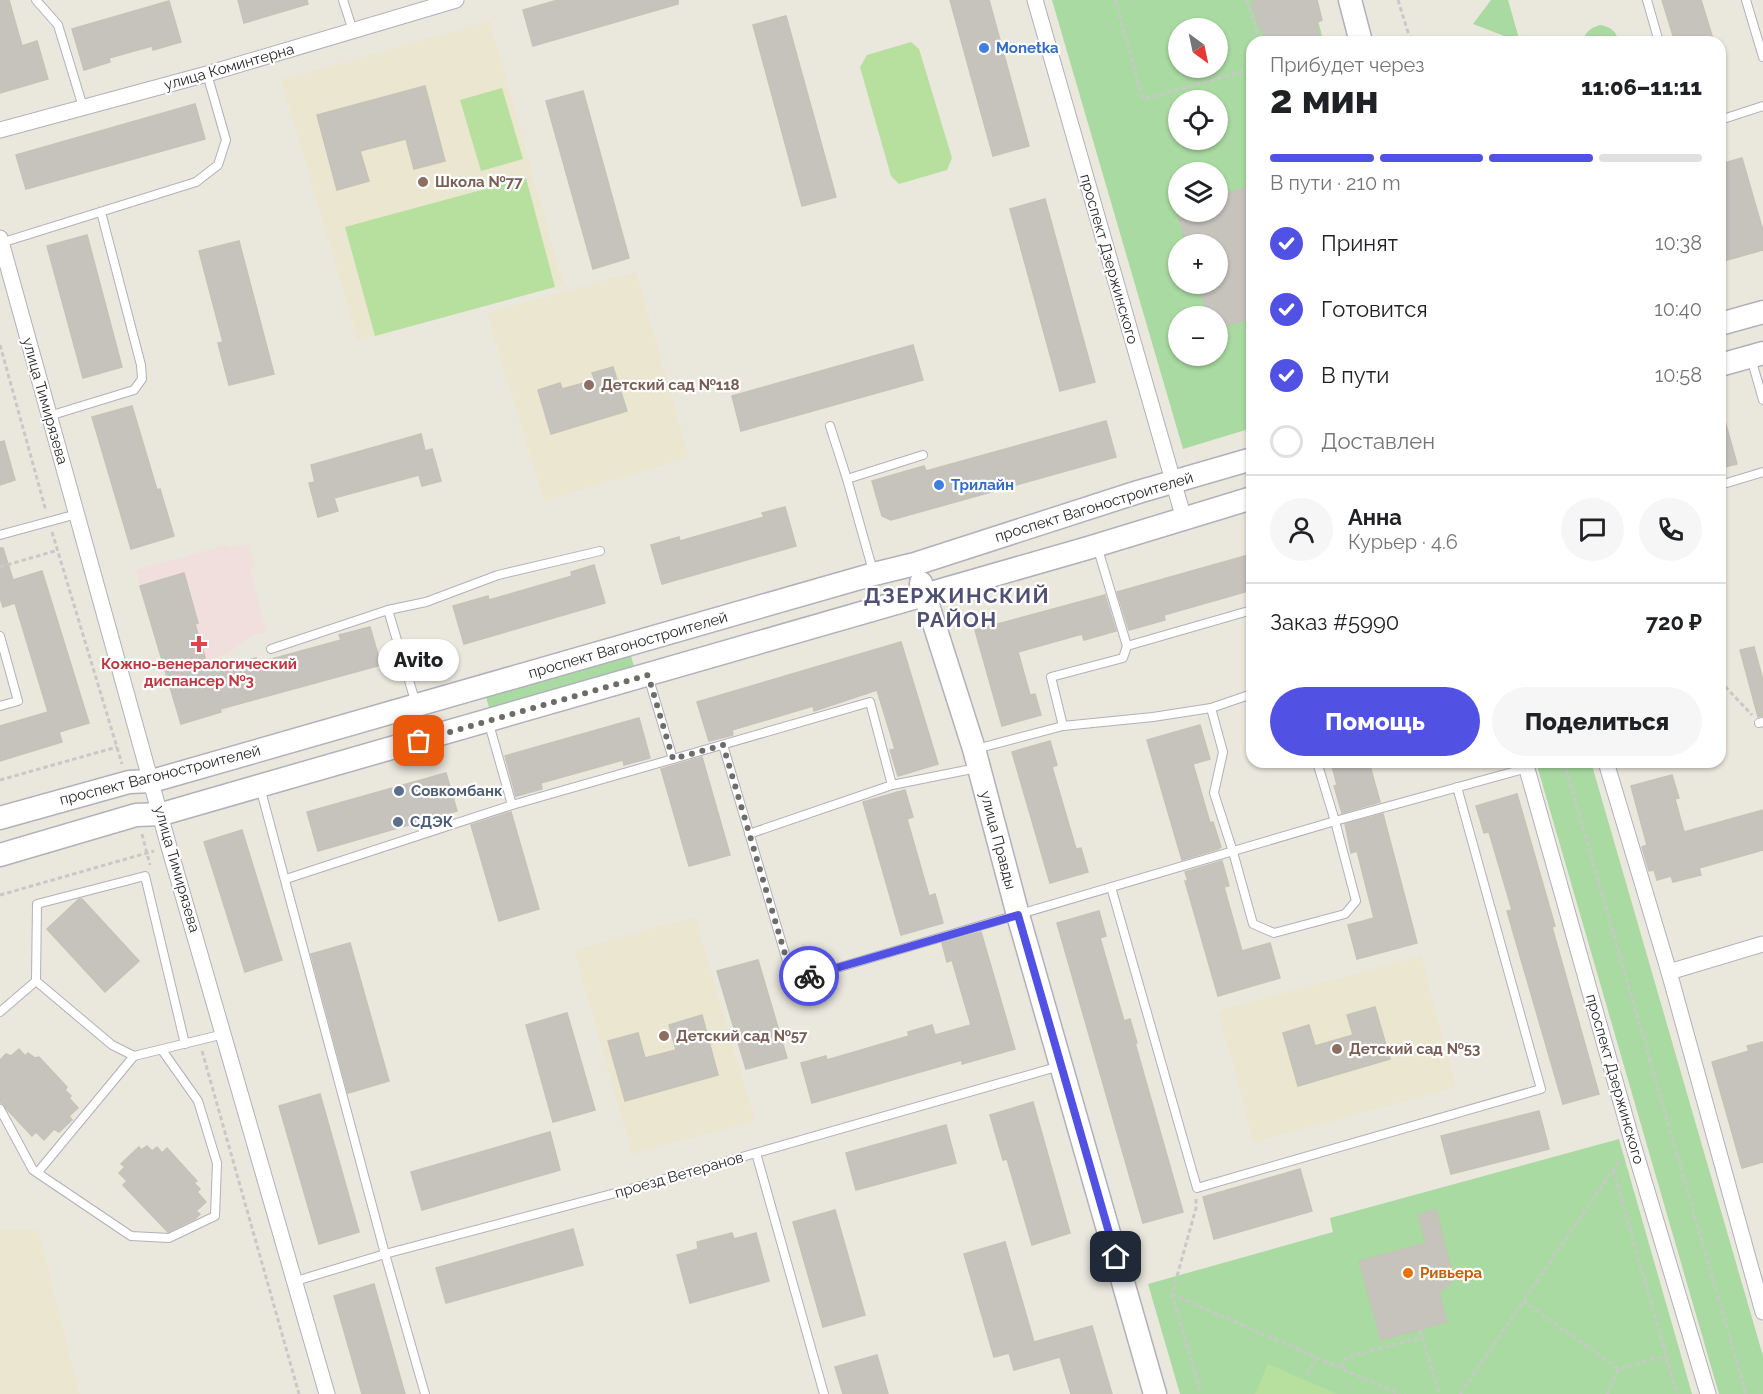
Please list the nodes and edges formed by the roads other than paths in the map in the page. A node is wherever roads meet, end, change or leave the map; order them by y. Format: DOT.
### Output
graph roads {
  1 [pos="36,0"];
  2 [pos="343,0"];
  3 [pos="456,0"];
  4 [pos="1035,0"];
  5 [pos="1350,0"];
  6 [pos="1647,0"];
  7 [pos="1746,0"];
  8 [pos="353,31"];
  9 [pos="1359,36"];
  10 [pos="1657,36"];
  11 [pos="1763,57"];
  12 [pos="207,74"];
  13 [pos="1763,106"];
  14 [pos="83,107"];
  15 [pos="1726,118"];
  16 [pos="0,130"];
  17 [pos="101,212"];
  18 [pos="1,241"];
  19 [pos="1763,312"];
  20 [pos="1726,322"];
  21 [pos="1757,355"];
  22 [pos="1726,363"];
  23 [pos="1763,400"];
  24 [pos="49,416"];
  25 [pos="830,426"];
  26 [pos="923,455"];
  27 [pos="1246,461"];
  28 [pos="1763,472"];
  29 [pos="847,479"];
  30 [pos="1173,482"];
  31 [pos="1726,483"];
  32 [pos="1246,500"];
  33 [pos="77,514"];
  34 [pos="1184,519"];
  35 [pos="0,535"];
  36 [pos="1097,545"];
  37 [pos="600,551"];
  38 [pos="915,564"];
  39 [pos="874,574"];
  40 [pos="925,595"];
  41 [pos="388,610"];
  42 [pos="1246,612"];
  43 [pos="0,636"];
  44 [pos="1127,646"];
  45 [pos="272,649"];
  46 [pos="648,675"];
  47 [pos="1246,696"];
  48 [pos="416,705"];
  49 [pos="0,706"];
  50 [pos="1211,708"];
  51 [pos="488,721"];
  52 [pos="1063,726"];
  53 [pos="723,745"];
  54 [pos="976,758"];
  55 [pos="673,759"];
  56 [pos="1319,768"];
  57 [pos="1517,768"];
  58 [pos="1527,768"];
  59 [pos="1608,768"];
  60 [pos="152,781"];
  61 [pos="892,785"];
  62 [pos="260,786"];
  63 [pos="1457,787"];
  64 [pos="512,805"];
  65 [pos="162,814"];
  66 [pos="0,818"];
  67 [pos="1335,821"];
  68 [pos="749,834"];
  69 [pos="1233,852"];
  70 [pos="0,855"];
  71 [pos="286,879"];
  72 [pos="1111,887"];
  73 [pos="1018,915"];
  74 [pos="1763,944"];
  75 [pos="1669,972"];
  76 [pos="36,981"];
  77 [pos="0,1012"];
  78 [pos="224,1035"];
  79 [pos="185,1044"];
  80 [pos="162,1050"];
  81 [pos="134,1056"];
  82 [pos="1061,1066"];
  83 [pos="0,1109"];
  84 [pos="756,1153"];
  85 [pos="38,1173"];
  86 [pos="385,1254"];
  87 [pos="296,1281"];
  88 [pos="1763,1312"];
  89 [pos="327,1394"];
  90 [pos="425,1394"];
  91 [pos="824,1394"];
  92 [pos="1155,1394"];
  93 [pos="1708,1394"];
  1 -- 14 [label="lane"];
  2 -- 8 [label="lane"];
  3 -- 8 [label="street, улица Коминтерна"];
  4 -- 30 [label="street, проспект Дзержинского"];
  5 -- 9 [label="main road"];
  6 -- 10 [label="lane"];
  7 -- 11 [label="lane"];
  8 -- 12 [label="street, улица Коминтерна"];
  12 -- 14 [label="street, улица Коминтерна"];
  12 -- 17 [label="lane"];
  13 -- 15 [label="lane"];
  14 -- 16 [label="street, улица Коминтерна"];
  17 -- 18 [label="lane"];
  17 -- 24 [label="lane"];
  18 -- 24 [label="street, улица Тимирязева"];
  19 -- 20 [label="main road"];
  21 -- 22 [label="main road"];
  21 -- 23 [label="lane"];
  24 -- 33 [label="street, улица Тимирязева"];
  25 -- 29 [label="lane"];
  26 -- 29 [label="lane"];
  27 -- 30 [label="main road, проспект Вагоностроителей"];
  28 -- 31 [label="lane"];
  29 -- 39 [label="lane"];
  30 -- 34 [label="street, проспект Дзержинского"];
  30 -- 38 [label="main road, проспект Вагоностроителей"];
  32 -- 34 [label="main road"];
  33 -- 35 [label="lane"];
  33 -- 60 [label="street, улица Тимирязева"];
  34 -- 36 [label="main road"];
  36 -- 40 [label="main road"];
  36 -- 44 [label="lane"];
  37 -- 41 [label="lane"];
  38 -- 39 [label="main road, проспект Вагоностроителей"];
  38 -- 40 [label="main road, улица Правды"];
  39 -- 48 [label="main road, проспект Вагоностроителей"];
  40 -- 46 [label="main road"];
  40 -- 54 [label="main road, улица Правды"];
  41 -- 45 [label="lane"];
  41 -- 48 [label="lane"];
  42 -- 44 [label="lane"];
  43 -- 49 [label="lane"];
  44 -- 52 [label="lane"];
  46 -- 51 [label="main road"];
  46 -- 55 [label="lane"];
  47 -- 50 [label="lane"];
  48 -- 60 [label="main road, проспект Вагоностроителей"];
  50 -- 52 [label="lane"];
  50 -- 69 [label="lane"];
  51 -- 62 [label="main road"];
  51 -- 64 [label="lane"];
  52 -- 54 [label="lane"];
  53 -- 55 [label="lane"];
  53 -- 61 [label="lane"];
  53 -- 68 [label="lane"];
  54 -- 61 [label="lane"];
  54 -- 73 [label="main road, улица Правды"];
  55 -- 64 [label="lane"];
  56 -- 67 [label="lane"];
  57 -- 63 [label="lane"];
  58 -- 93 [label="street, проспект Дзержинского"];
  59 -- 75 [label="street"];
  60 -- 65 [label="street, улица Тимирязева"];
  60 -- 66 [label="main road, проспект Вагоностроителей"];
  61 -- 68 [label="lane"];
  62 -- 65 [label="main road"];
  62 -- 71 [label="lane"];
  63 -- 67 [label="lane"];
  63 -- 72 [label="lane"];
  64 -- 71 [label="lane"];
  65 -- 70 [label="main road"];
  65 -- 78 [label="street, улица Тимирязева"];
  67 -- 69 [label="lane"];
  67 -- 69 [label="lane"];
  68 -- 73 [label="lane"];
  69 -- 72 [label="lane"];
  71 -- 86 [label="lane"];
  72 -- 73 [label="lane"];
  73 -- 82 [label="main road, улица Правды"];
  74 -- 75 [label="street"];
  75 -- 88 [label="street"];
  76 -- 77 [label="lane"];
  76 -- 79 [label="lane"];
  76 -- 81 [label="lane"];
  78 -- 79 [label="lane"];
  78 -- 87 [label="street, улица Тимирязева"];
  79 -- 80 [label="lane"];
  80 -- 81 [label="lane"];
  80 -- 85 [label="lane"];
  81 -- 85 [label="lane"];
  82 -- 84 [label="lane, проезд Ветеранов"];
  82 -- 92 [label="main road, улица Правды"];
  83 -- 85 [label="lane"];
  84 -- 86 [label="lane, проезд Ветеранов"];
  84 -- 91 [label="lane"];
  86 -- 87 [label="lane, проезд Ветеранов"];
  86 -- 90 [label="lane"];
  87 -- 89 [label="street, улица Тимирязева"];
}
